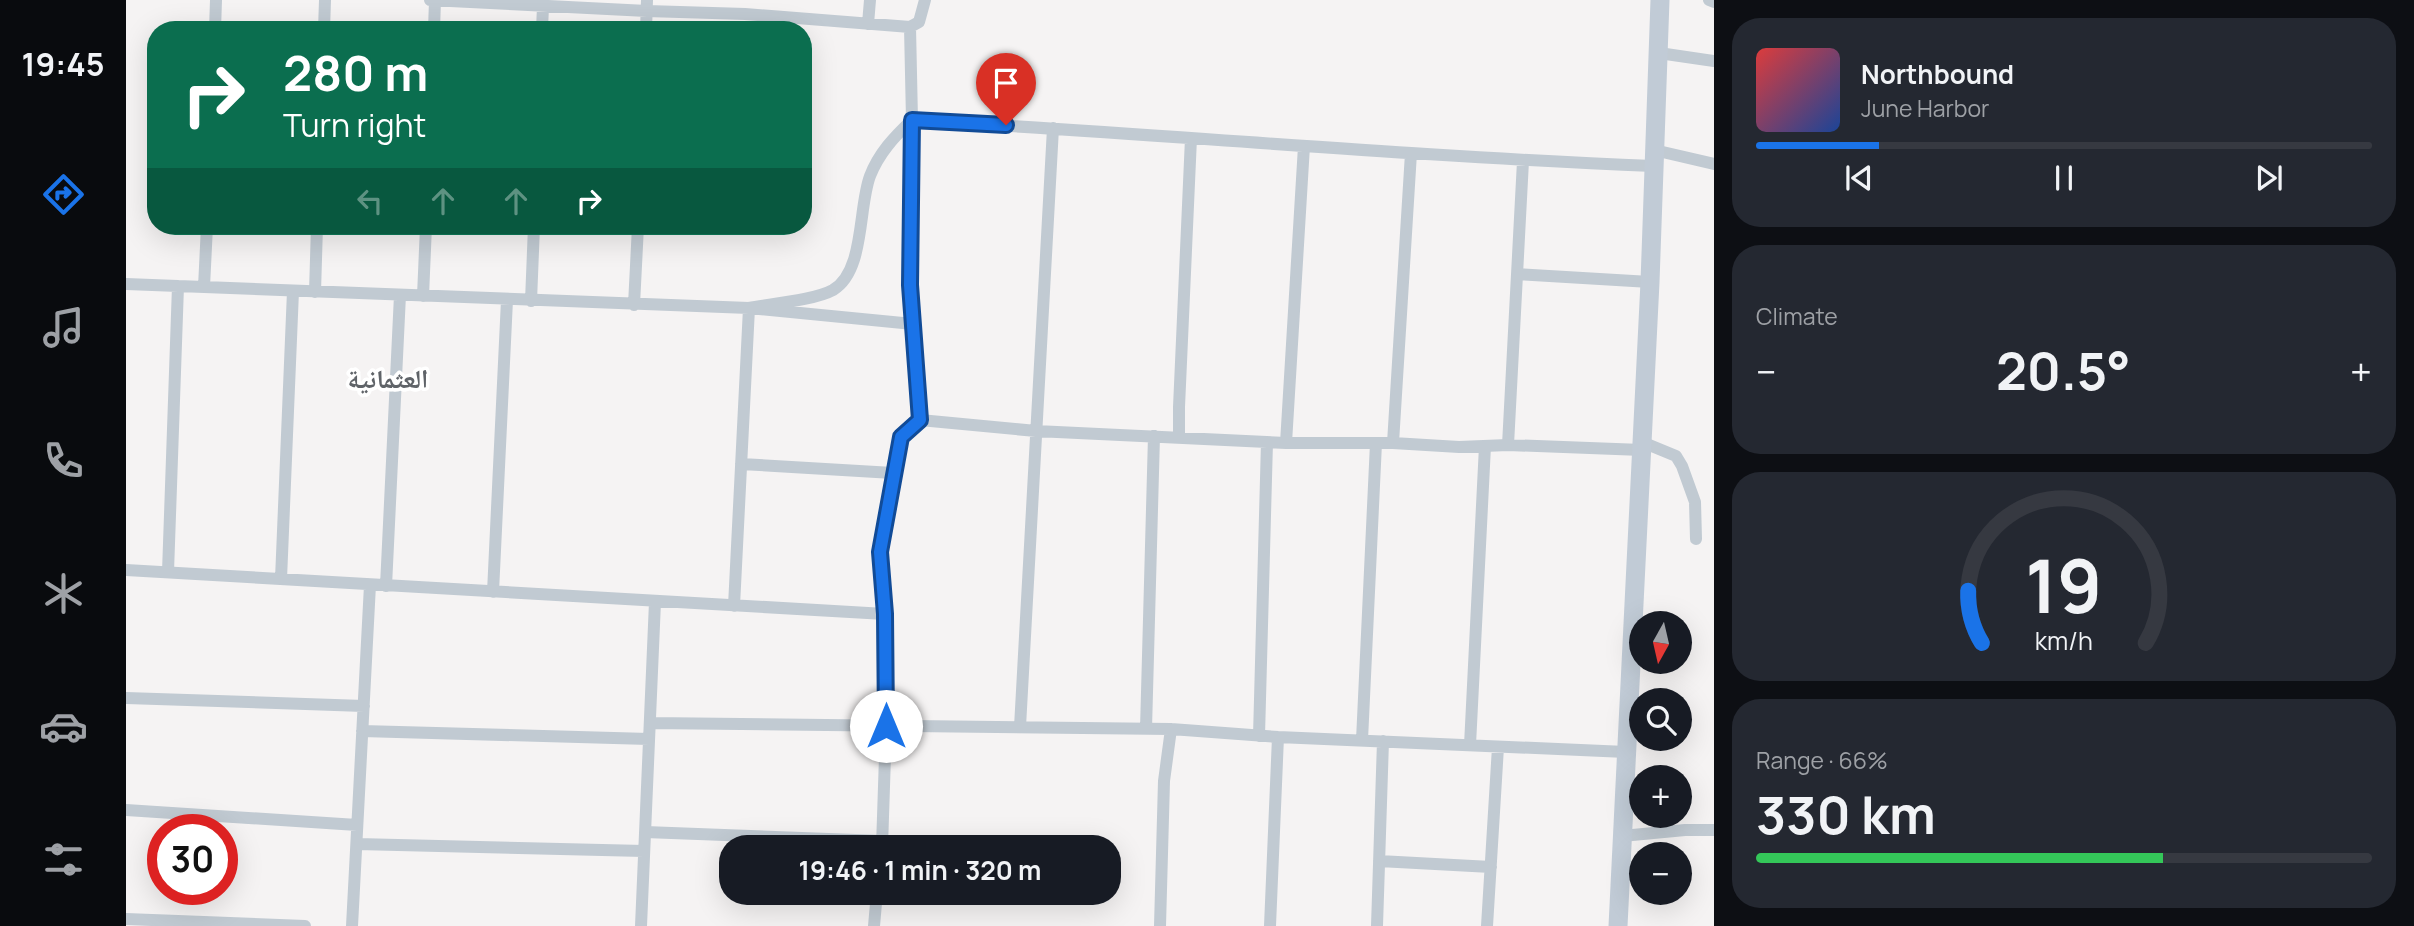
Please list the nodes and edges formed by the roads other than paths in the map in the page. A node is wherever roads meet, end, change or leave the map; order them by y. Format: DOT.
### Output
graph roads {
  1 [pos="216,0"];
  2 [pos="325,0"];
  3 [pos="433,0"];
  4 [pos="870,0"];
  5 [pos="925,0"];
  6 [pos="1660,0"];
  7 [pos="1709,0"];
  8 [pos="1714,2"];
  9 [pos="542,6"];
  10 [pos="647,6"];
  11 [pos="215,21"];
  12 [pos="324,21"];
  13 [pos="434,21"];
  14 [pos="542,21"];
  15 [pos="868,24"];
  16 [pos="909,27"];
  17 [pos="1659,53"];
  18 [pos="1714,61"];
  19 [pos="912,120"];
  20 [pos="1053,128"];
  21 [pos="1191,138"];
  22 [pos="1304,146"];
  23 [pos="1411,153"];
  24 [pos="1653,158"];
  25 [pos="1523,161"];
  26 [pos="1714,164"];
  27 [pos="206,235"];
  28 [pos="317,235"];
  29 [pos="426,235"];
  30 [pos="534,235"];
  31 [pos="638,235"];
  32 [pos="1517,274"];
  33 [pos="1650,282"];
  34 [pos="126,284"];
  35 [pos="178,286"];
  36 [pos="204,287"];
  37 [pos="293,291"];
  38 [pos="315,292"];
  39 [pos="400,295"];
  40 [pos="423,296"];
  41 [pos="507,300"];
  42 [pos="531,301"];
  43 [pos="634,305"];
  44 [pos="748,308"];
  45 [pos="913,324"];
  46 [pos="920,420"];
  47 [pos="1036,431"];
  48 [pos="1154,436"];
  49 [pos="1179,438"];
  50 [pos="1268,442"];
  51 [pos="1286,443"];
  52 [pos="1376,443"];
  53 [pos="1393,443"];
  54 [pos="1508,445"];
  55 [pos="1485,446"];
  56 [pos="1642,446"];
  57 [pos="741,464"];
  58 [pos="893,473"];
  59 [pos="1696,539"];
  60 [pos="126,570"];
  61 [pos="168,572"];
  62 [pos="281,579"];
  63 [pos="370,585"];
  64 [pos="386,586"];
  65 [pos="493,592"];
  66 [pos="655,602"];
  67 [pos="734,606"];
  68 [pos="1637,611"];
  69 [pos="885,614"];
  70 [pos="1635,674"];
  71 [pos="126,698"];
  72 [pos="364,706"];
  73 [pos="650,723"];
  74 [pos="886,726"];
  75 [pos="1020,727"];
  76 [pos="1146,729"];
  77 [pos="1171,729"];
  78 [pos="362,731"];
  79 [pos="1259,736"];
  80 [pos="1278,737"];
  81 [pos="649,739"];
  82 [pos="1362,740"];
  83 [pos="1383,741"];
  84 [pos="1470,746"];
  85 [pos="1498,747"];
  86 [pos="1626,751"];
  87 [pos="126,810"];
  88 [pos="358,825"];
  89 [pos="1714,830"];
  90 [pos="645,832"];
  91 [pos="882,835"];
  92 [pos="719,836"];
  93 [pos="1622,836"];
  94 [pos="356,844"];
  95 [pos="644,851"];
  96 [pos="1379,861"];
  97 [pos="1491,867"];
  98 [pos="876,905"];
  99 [pos="126,919"];
  100 [pos="305,926"];
  101 [pos="352,926"];
  102 [pos="641,926"];
  103 [pos="874,926"];
  104 [pos="1160,926"];
  105 [pos="1270,926"];
  106 [pos="1377,926"];
  107 [pos="1487,926"];
  108 [pos="1618,926"];
  1 -- 11 [label="street"];
  2 -- 12 [label="street"];
  3 -- 9 [label="street"];
  3 -- 13 [label="street"];
  4 -- 15 [label="street"];
  5 -- 16 [label="street"];
  6 -- 17 [label="street"];
  7 -- 8 [label="street"];
  9 -- 10 [label="street"];
  9 -- 14 [label="street"];
  10 -- 15 [label="street"];
  15 -- 16 [label="street"];
  16 -- 19 [label="street"];
  17 -- 18 [label="street"];
  17 -- 24 [label="street"];
  19 -- 20 [label="street"];
  19 -- 44 [label="street"];
  19 -- 45 [label="street"];
  20 -- 21 [label="street"];
  20 -- 47 [label="street"];
  21 -- 22 [label="street"];
  21 -- 49 [label="street"];
  22 -- 23 [label="street"];
  22 -- 51 [label="street"];
  23 -- 25 [label="street"];
  23 -- 53 [label="street"];
  24 -- 25 [label="street"];
  24 -- 26 [label="street"];
  24 -- 33 [label="street"];
  25 -- 32 [label="street"];
  27 -- 36 [label="street"];
  28 -- 38 [label="street"];
  29 -- 40 [label="street"];
  30 -- 42 [label="street"];
  31 -- 43 [label="street"];
  32 -- 33 [label="street"];
  32 -- 54 [label="street"];
  33 -- 56 [label="street"];
  34 -- 35 [label="street"];
  35 -- 36 [label="street"];
  35 -- 61 [label="street"];
  36 -- 37 [label="street"];
  37 -- 38 [label="street"];
  37 -- 62 [label="street"];
  38 -- 39 [label="street"];
  39 -- 40 [label="street"];
  39 -- 64 [label="street"];
  40 -- 41 [label="street"];
  41 -- 42 [label="street"];
  41 -- 65 [label="street"];
  42 -- 43 [label="street"];
  43 -- 44 [label="street"];
  44 -- 45 [label="street"];
  44 -- 57 [label="street"];
  45 -- 46 [label="street"];
  46 -- 47 [label="street"];
  46 -- 58 [label="street"];
  47 -- 48 [label="street"];
  47 -- 75 [label="street"];
  48 -- 49 [label="street"];
  48 -- 76 [label="street"];
  49 -- 50 [label="street"];
  50 -- 51 [label="street"];
  50 -- 79 [label="street"];
  51 -- 52 [label="street"];
  52 -- 53 [label="street"];
  52 -- 82 [label="street"];
  53 -- 55 [label="street"];
  54 -- 55 [label="street"];
  54 -- 56 [label="street"];
  55 -- 84 [label="street"];
  56 -- 59 [label="street"];
  56 -- 68 [label="street"];
  57 -- 58 [label="street"];
  57 -- 67 [label="street"];
  58 -- 69 [label="street"];
  60 -- 61 [label="street"];
  61 -- 62 [label="street"];
  62 -- 63 [label="street"];
  63 -- 64 [label="street"];
  63 -- 72 [label="street"];
  64 -- 65 [label="street"];
  65 -- 66 [label="street"];
  66 -- 67 [label="street"];
  66 -- 73 [label="street"];
  67 -- 69 [label="street"];
  69 -- 74 [label="street"];
  70 -- 86 [label="street"];
  71 -- 72 [label="street"];
  72 -- 78 [label="street"];
  73 -- 74 [label="street"];
  73 -- 81 [label="street"];
  74 -- 75 [label="street"];
  74 -- 91 [label="street"];
  75 -- 76 [label="street"];
  76 -- 77 [label="street"];
  77 -- 79 [label="street"];
  77 -- 104 [label="street"];
  78 -- 81 [label="street"];
  78 -- 88 [label="street"];
  79 -- 80 [label="street"];
  80 -- 82 [label="street"];
  80 -- 105 [label="street"];
  81 -- 90 [label="street"];
  82 -- 83 [label="street"];
  83 -- 84 [label="street"];
  83 -- 96 [label="street"];
  84 -- 85 [label="street"];
  85 -- 86 [label="street"];
  85 -- 97 [label="street"];
  86 -- 93 [label="street"];
  87 -- 88 [label="street"];
  88 -- 94 [label="street"];
  89 -- 93 [label="street"];
  90 -- 92 [label="street"];
  90 -- 95 [label="street"];
  93 -- 108 [label="street"];
  94 -- 95 [label="street"];
  94 -- 101 [label="street"];
  95 -- 102 [label="street"];
  96 -- 97 [label="street"];
  96 -- 106 [label="street"];
  97 -- 107 [label="street"];
  98 -- 103 [label="street"];
  99 -- 100 [label="street"];
}
